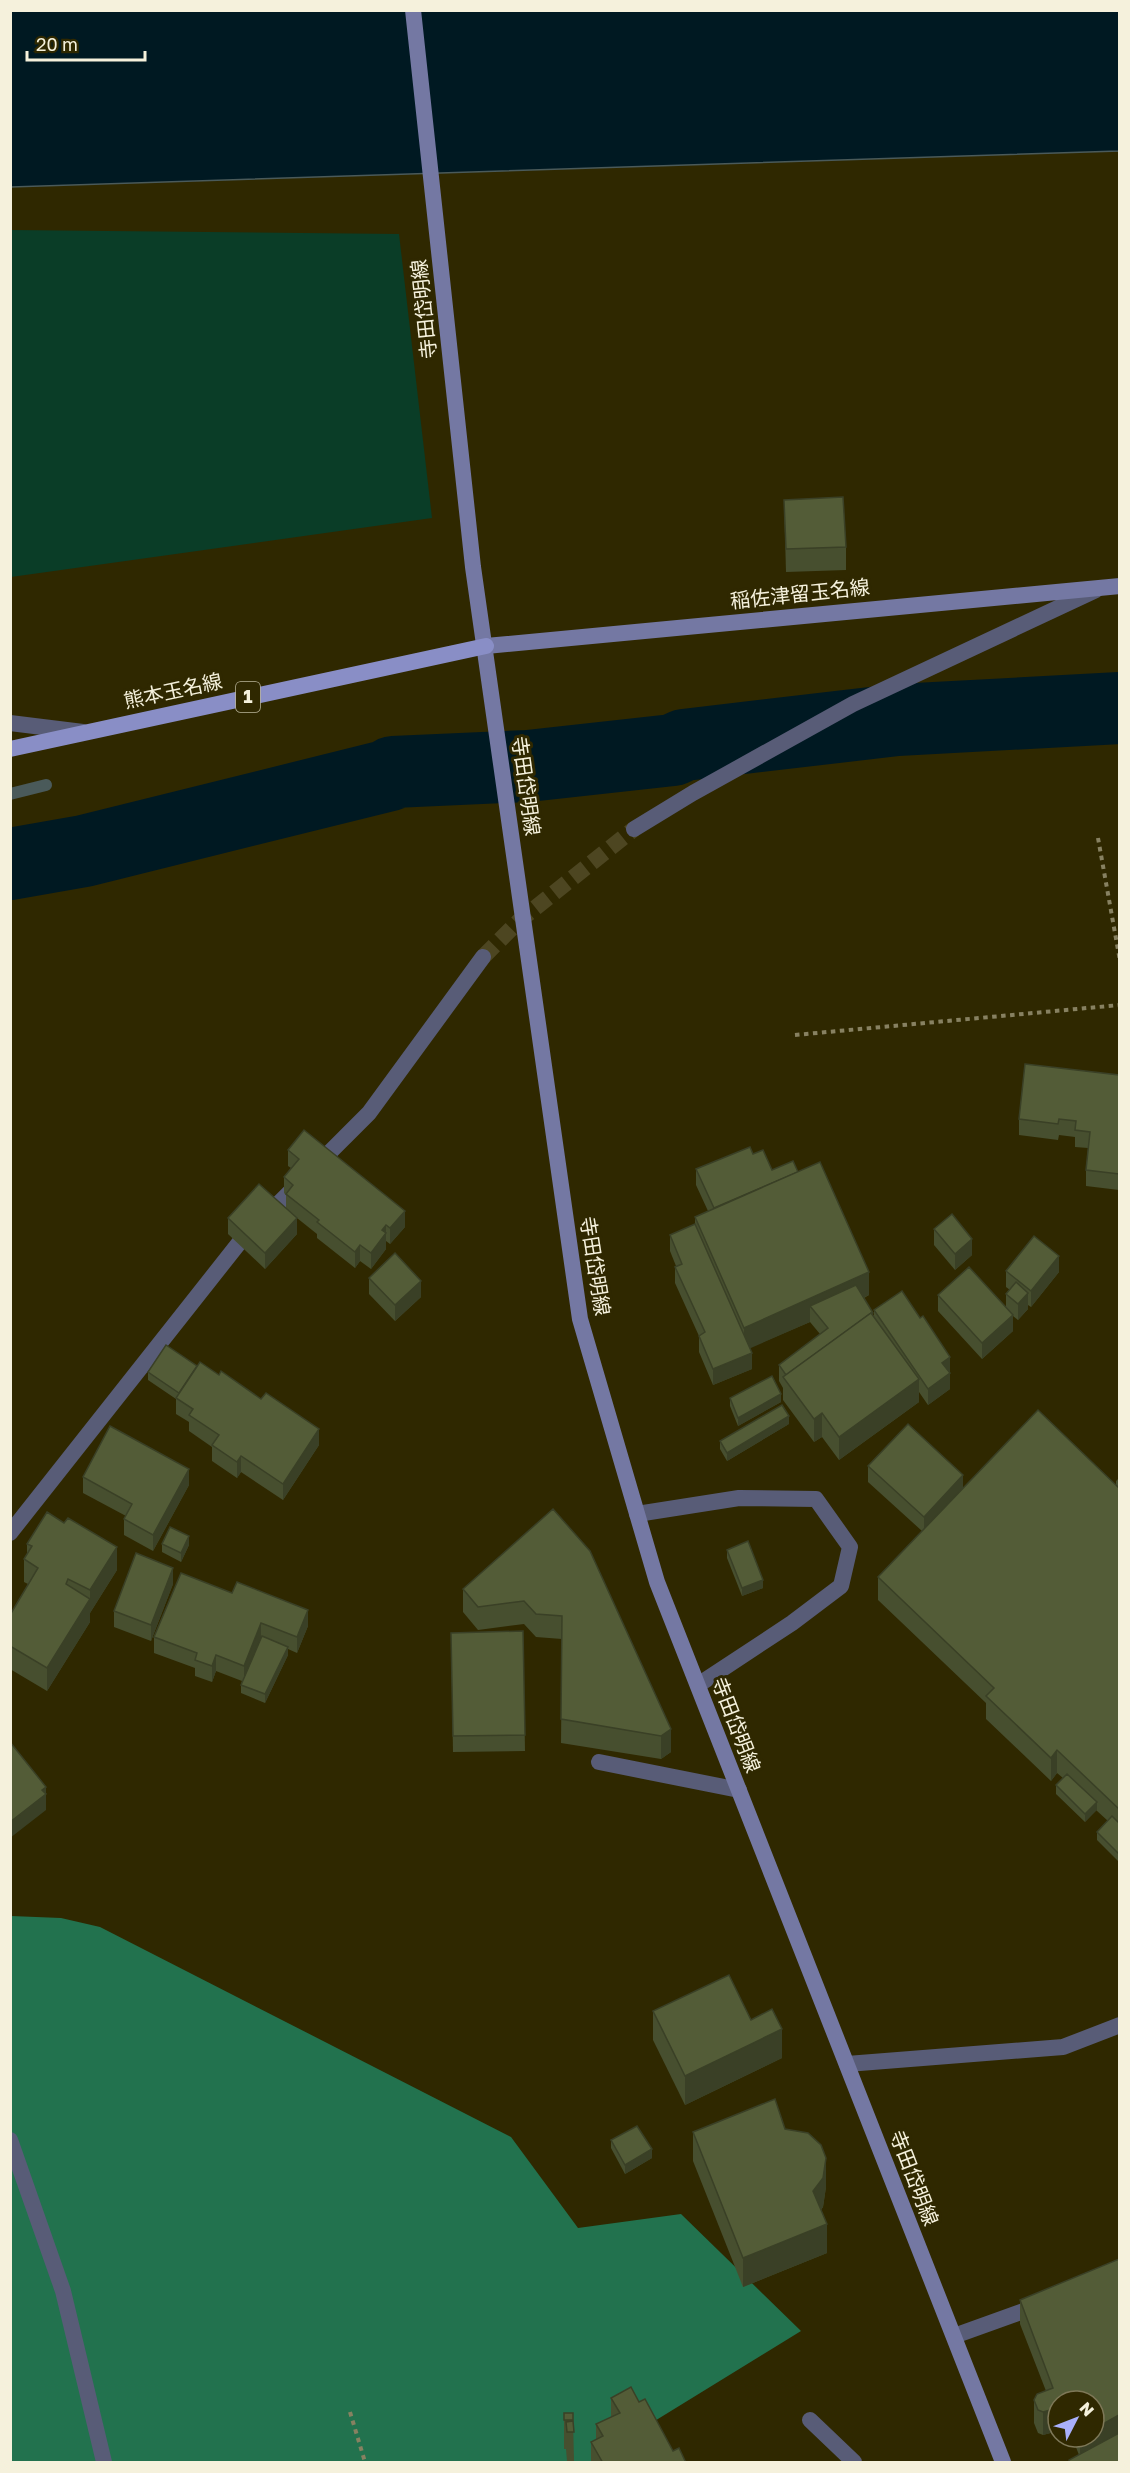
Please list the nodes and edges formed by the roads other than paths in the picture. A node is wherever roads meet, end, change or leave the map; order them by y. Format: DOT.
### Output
graph roads {
  1 [pos="413,10"];
  2 [pos="1112,586"];
  3 [pos="486,646"];
  4 [pos="10,723"];
  5 [pos="84,732"];
  6 [pos="10,749"];
  7 [pos="634,829"];
  8 [pos="483,957"];
  9 [pos="637,1514"];
  10 [pos="10,1533"];
  11 [pos="698,1685"];
  12 [pos="599,1762"];
  13 [pos="739,1790"];
  14 [pos="1119,2025"];
  15 [pos="847,2064"];
  16 [pos="10,2140"];
  17 [pos="1053,2301"];
  18 [pos="954,2336"];
  19 [pos="810,2420"];
  20 [pos="104,2463"];
  21 [pos="854,2463"];
  22 [pos="1003,2463"];
  1 -- 3 [label="main road, 寺田岱明線"];
  2 -- 3 [label="main road, 稲佐津留玉名線"];
  2 -- 7 [label="street"];
  3 -- 5 [label="main road, 熊本玉名線 / 1"];
  3 -- 9 [label="main road, 寺田岱明線"];
  4 -- 5 [label="street"];
  5 -- 6 [label="main road, 熊本玉名線 / 1"];
  8 -- 10 [label="street"];
  9 -- 11 [label="main road, 寺田岱明線"];
  9 -- 11 [label="street"];
  11 -- 13 [label="main road, 寺田岱明線"];
  12 -- 13 [label="street"];
  13 -- 15 [label="main road, 寺田岱明線"];
  14 -- 15 [label="street"];
  15 -- 18 [label="main road, 寺田岱明線"];
  16 -- 20 [label="street"];
  17 -- 18 [label="street"];
  18 -- 22 [label="main road, 寺田岱明線"];
  19 -- 21 [label="street"];
}
